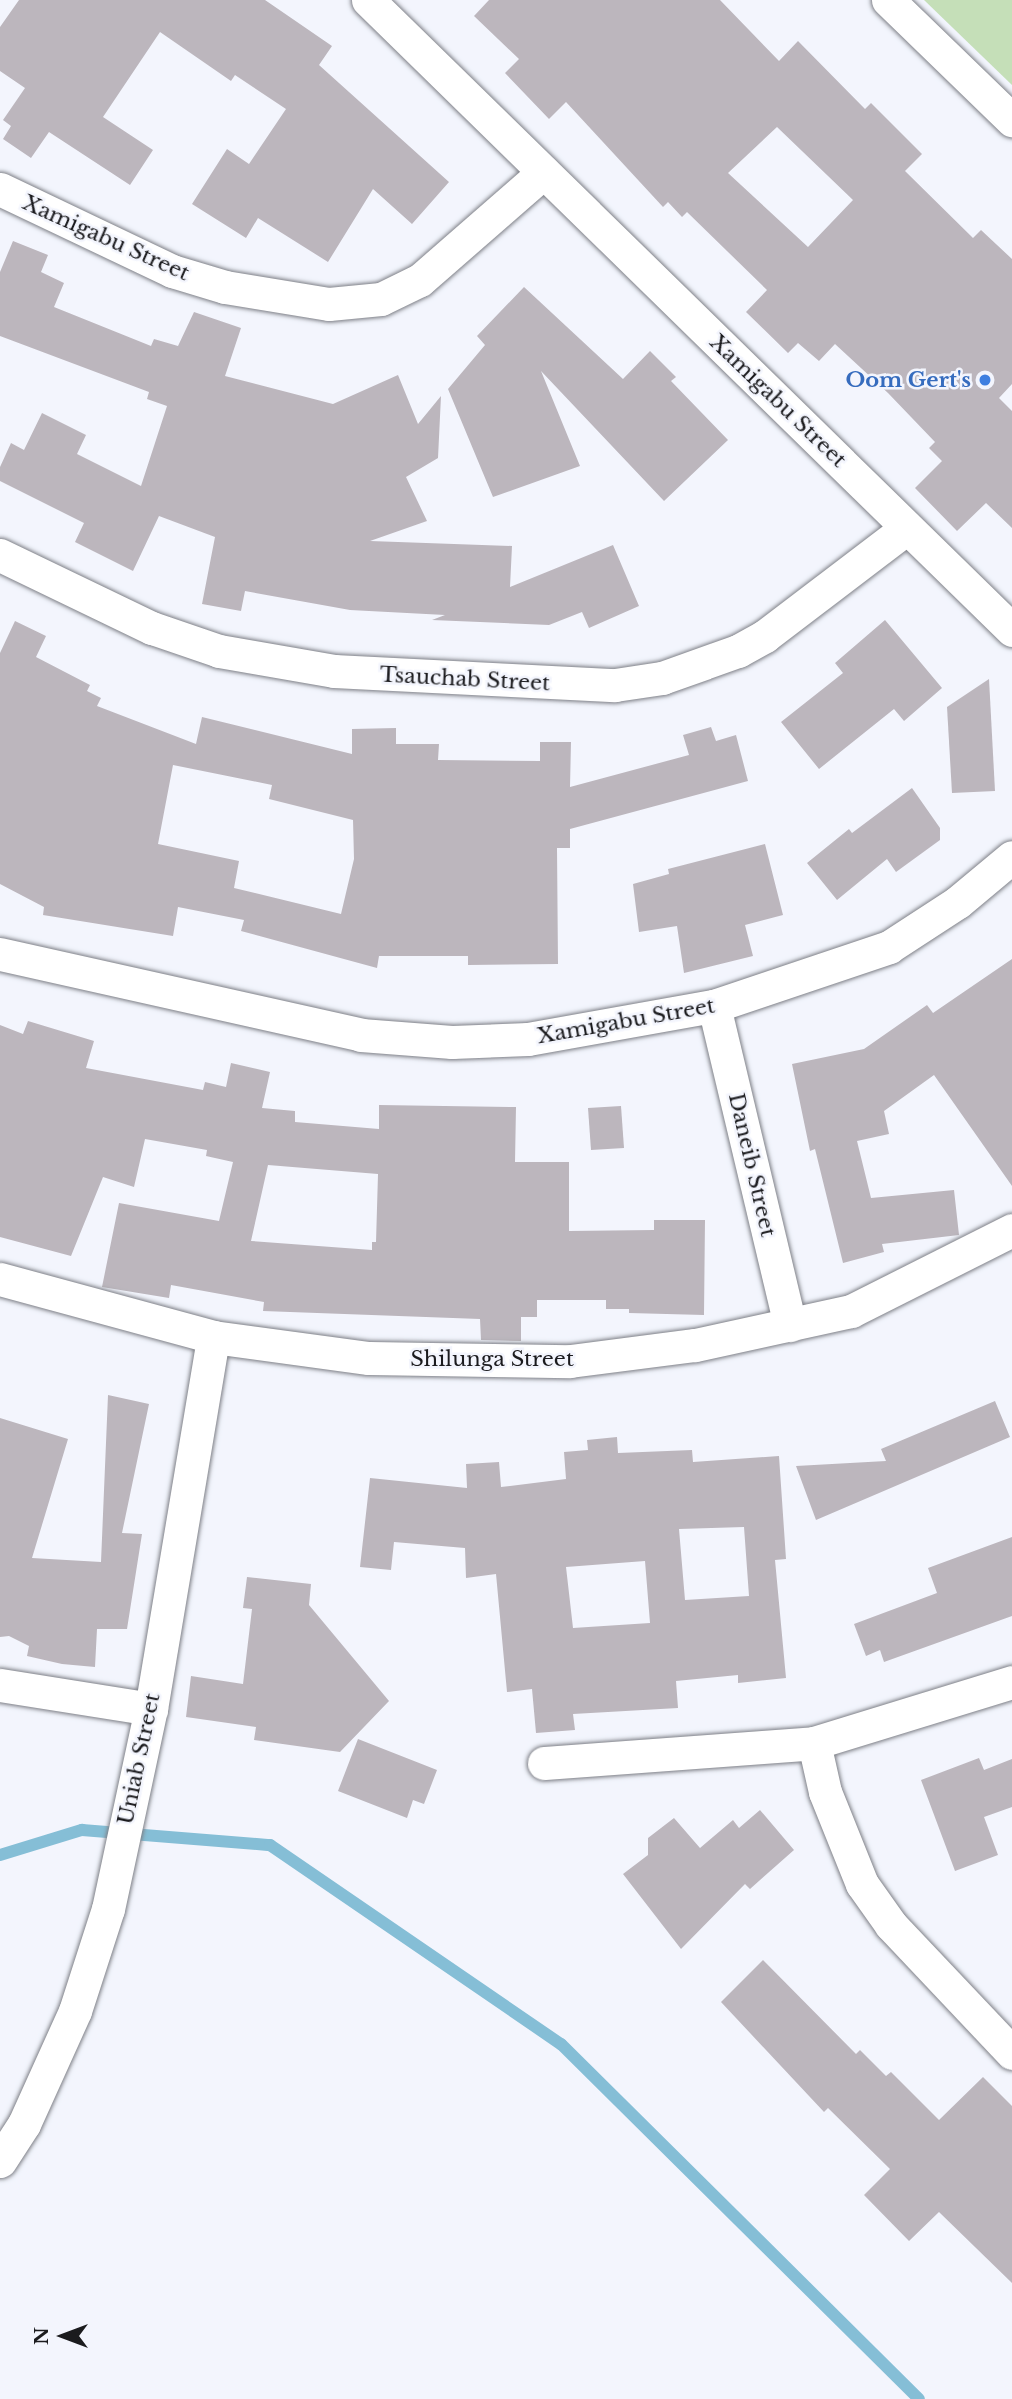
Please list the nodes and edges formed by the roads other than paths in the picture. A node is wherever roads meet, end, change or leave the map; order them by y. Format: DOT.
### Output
graph roads {
  1 [pos="368,0"];
  2 [pos="888,0"];
  3 [pos="1012,120"];
  4 [pos="544,172"];
  5 [pos="0,190"];
  6 [pos="907,528"];
  7 [pos="0,555"];
  8 [pos="1012,630"];
  9 [pos="1012,857"];
  10 [pos="0,954"];
  11 [pos="714,1006"];
  12 [pos="1012,1230"];
  13 [pos="0,1279"];
  14 [pos="790,1325"];
  15 [pos="214,1337"];
  16 [pos="1012,1682"];
  17 [pos="0,1685"];
  18 [pos="151,1709"];
  19 [pos="814,1743"];
  20 [pos="544,1763"];
  21 [pos="1012,2053"];
  22 [pos="0,2161"];
  1 -- 4 [label="street, Xamigabu Street"];
  2 -- 3 [label="street"];
  4 -- 5 [label="street, Xamigabu Street"];
  4 -- 6 [label="street, Xamigabu Street"];
  6 -- 7 [label="street, Tsauchab Street"];
  6 -- 8 [label="street, Xamigabu Street"];
  9 -- 11 [label="street, Xamigabu Street"];
  10 -- 11 [label="street, Xamigabu Street"];
  11 -- 14 [label="street, Daneib Street"];
  12 -- 14 [label="street, Shilunga Street"];
  13 -- 15 [label="street, Shilunga Street"];
  14 -- 15 [label="street, Shilunga Street"];
  15 -- 18 [label="street, Uniab Street"];
  16 -- 19 [label="street"];
  17 -- 18 [label="street"];
  18 -- 22 [label="street, Uniab Street"];
  19 -- 20 [label="street"];
  19 -- 21 [label="street"];
}
